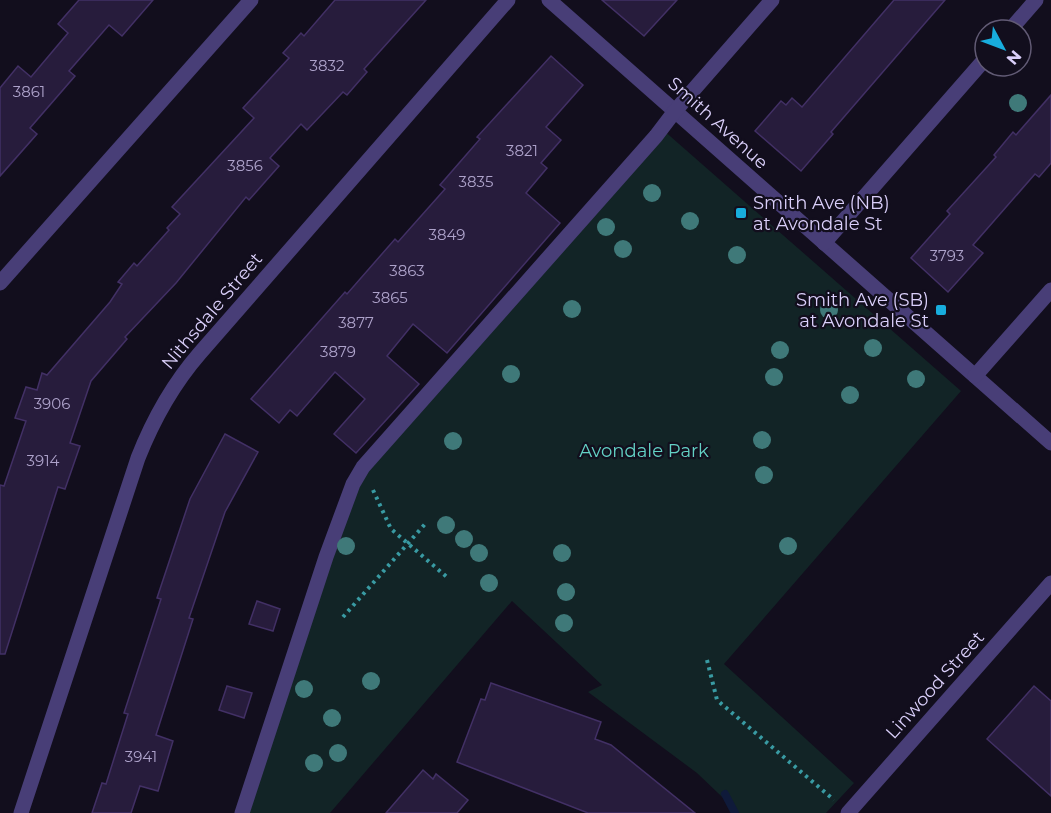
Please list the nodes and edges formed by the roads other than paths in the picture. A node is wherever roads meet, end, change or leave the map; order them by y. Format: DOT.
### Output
graph roads {
  1 [pos="251,0"];
  2 [pos="508,0"];
  3 [pos="549,0"];
  4 [pos="772,0"];
  5 [pos="1036,0"];
  6 [pos="1020,18"];
  7 [pos="973,72"];
  8 [pos="675,111"];
  9 [pos="824,243"];
  10 [pos="0,283"];
  11 [pos="1051,290"];
  12 [pos="975,376"];
  13 [pos="1051,443"];
  14 [pos="1051,583"];
  15 [pos="21,813"];
  16 [pos="242,813"];
  17 [pos="848,813"];
  1 -- 10 [label="street"];
  2 -- 15 [label="street, Nithsdale Street"];
  3 -- 8 [label="street, Smith Avenue"];
  4 -- 8 [label="street"];
  5 -- 6 [label="street"];
  7 -- 9 [label="street"];
  8 -- 9 [label="street, Smith Avenue"];
  8 -- 16 [label="street"];
  9 -- 12 [label="street, Smith Avenue"];
  11 -- 12 [label="street"];
  12 -- 13 [label="street, Smith Avenue"];
  14 -- 17 [label="street, Linwood Street"];
}
